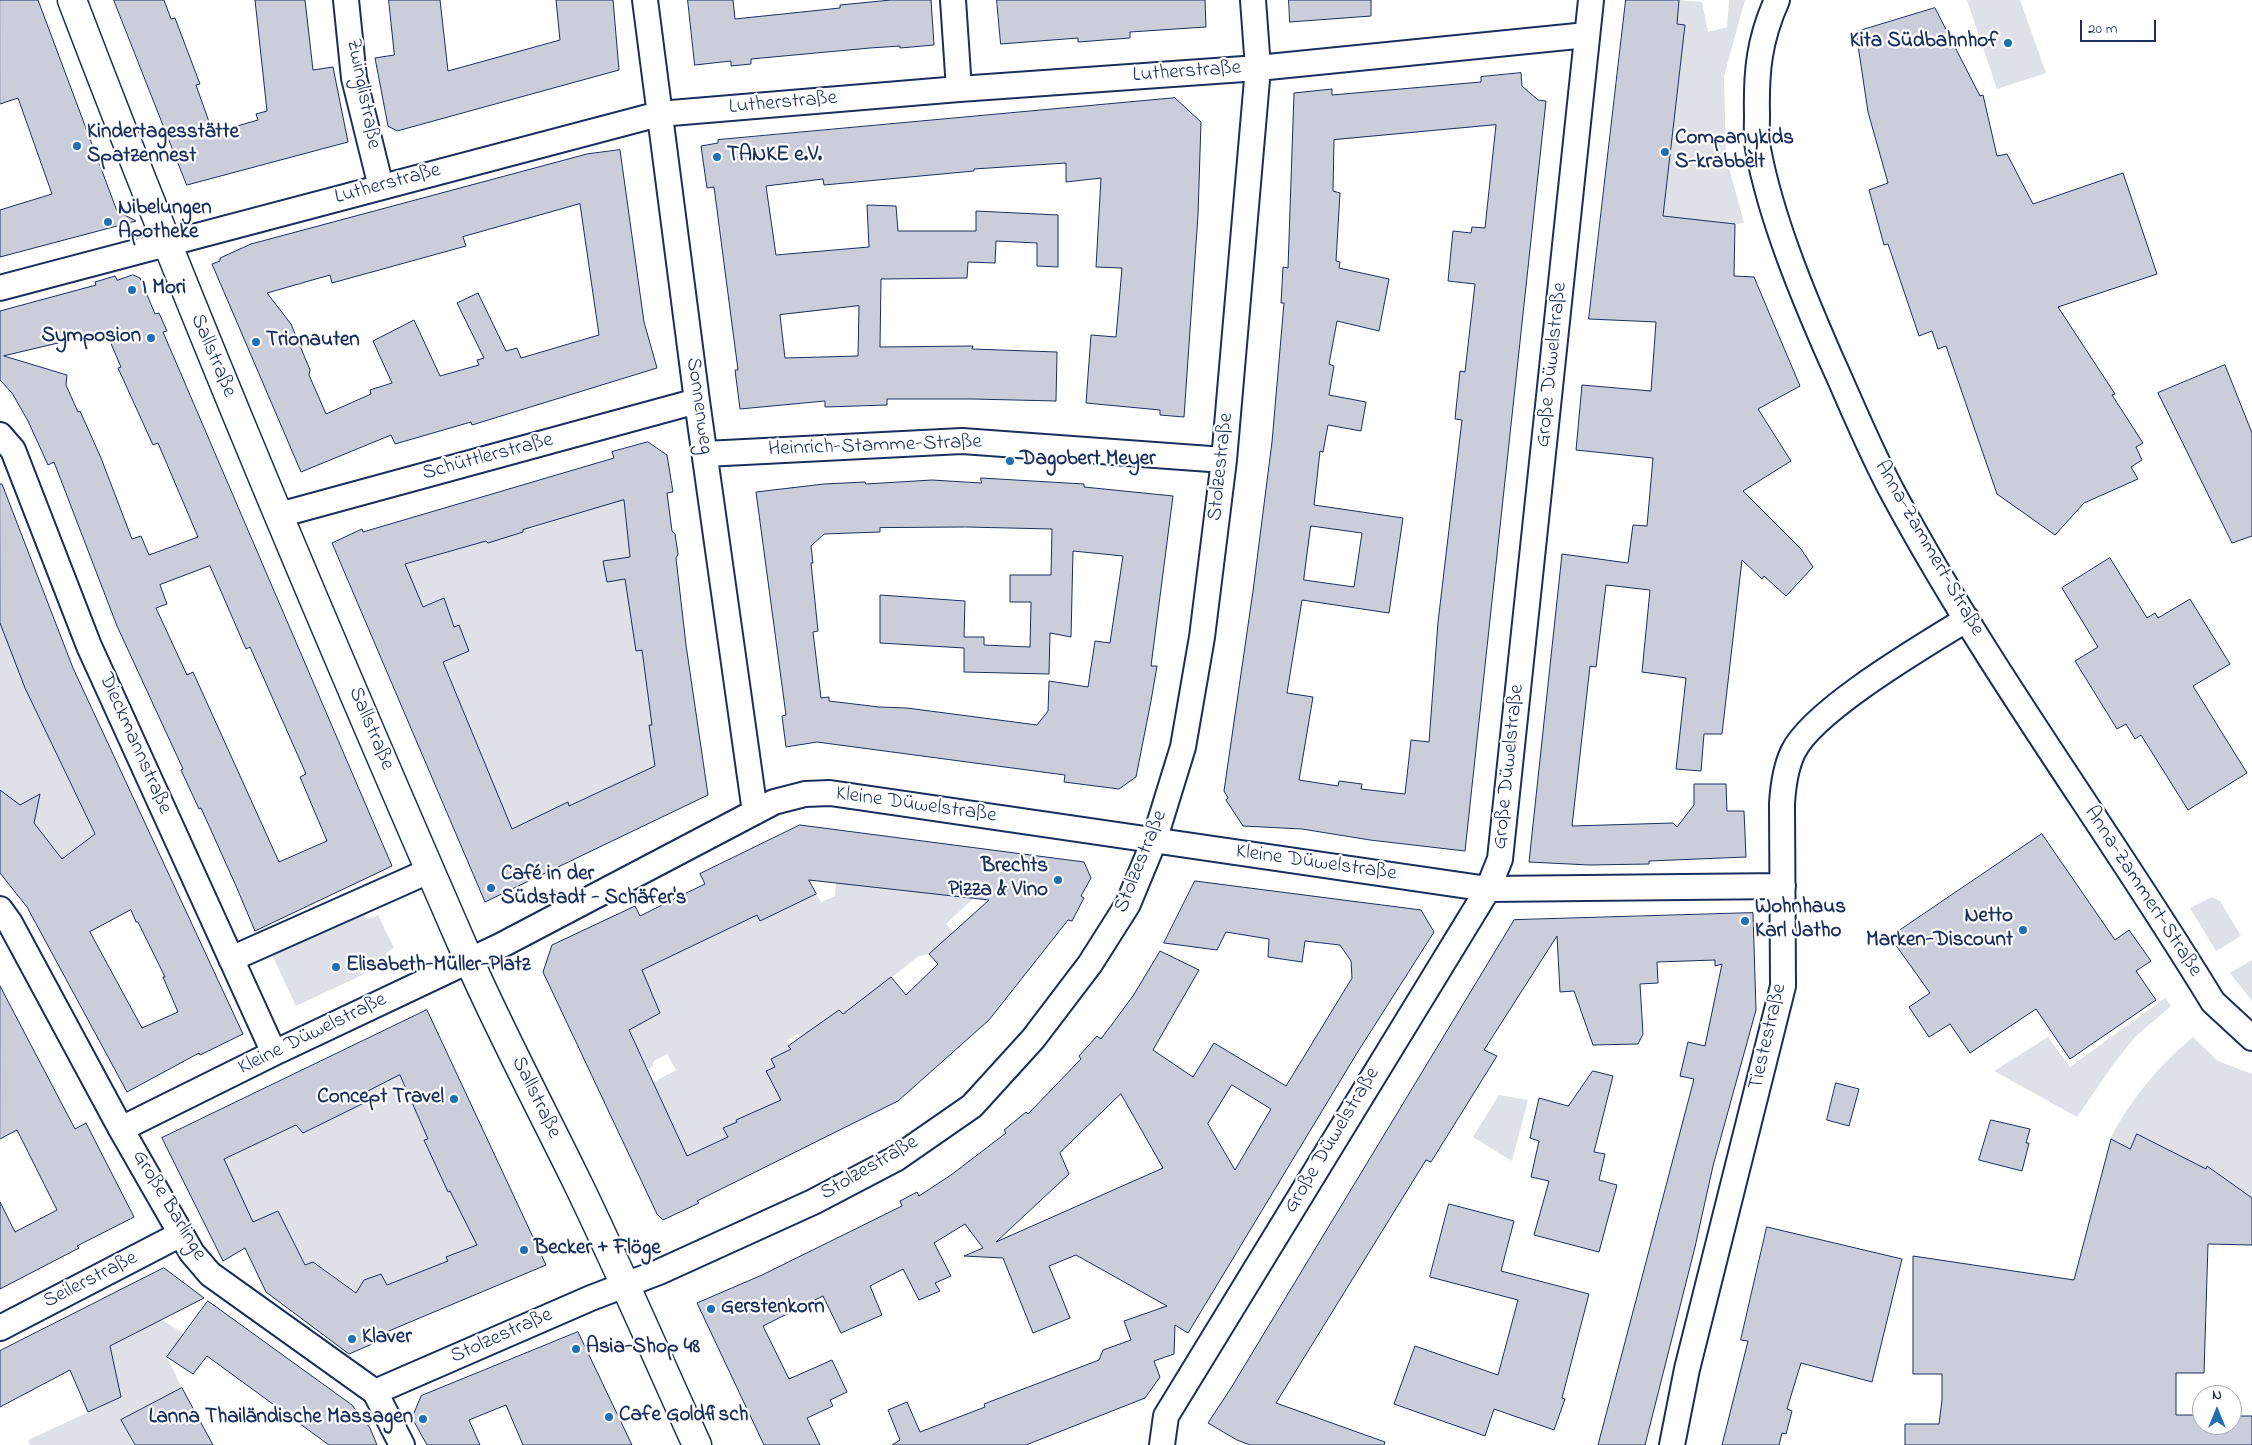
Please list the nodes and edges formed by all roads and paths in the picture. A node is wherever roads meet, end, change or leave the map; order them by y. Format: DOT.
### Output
graph roads {
  1 [pos="72,0"];
  2 [pos="346,0"];
  3 [pos="645,0"];
  4 [pos="953,0"];
  5 [pos="1253,0"];
  6 [pos="1590,0"];
  7 [pos="1777,0"];
  8 [pos="1587,35"];
  9 [pos="1258,68"];
  10 [pos="959,89"];
  11 [pos="659,114"];
  12 [pos="381,187"];
  13 [pos="166,244"];
  14 [pos="0,288"];
  15 [pos="697,401"];
  16 [pos="0,435"];
  17 [pos="705,454"];
  18 [pos="1224,460"];
  19 [pos="279,515"];
  20 [pos="1967,620"];
  21 [pos="755,812"];
  22 [pos="1154,841"];
  23 [pos="431,870"];
  24 [pos="1783,886"];
  25 [pos="1488,889"];
  26 [pos="0,909"];
  27 [pos="231,959"];
  28 [pos="469,960"];
  29 [pos="2252,1038"];
  30 [pos="274,1053"];
  31 [pos="121,1129"];
  32 [pos="181,1234"];
  33 [pos="624,1285"];
  34 [pos="0,1328"];
  35 [pos="374,1392"];
  36 [pos="402,1445"];
  37 [pos="697,1445"];
  38 [pos="1162,1445"];
  39 [pos="1672,1445"];
  1 -- 13 [label="street, Sallstraße"];
  2 -- 12 [label="street, Zwinglistraße"];
  3 -- 11 [label="street, Sonnenweg"];
  4 -- 10 [label="street"];
  5 -- 9 [label="street, Stolzestraße"];
  6 -- 8 [label="street, Große Düwelstraße"];
  7 -- 20 [label="street, Anna-Zammert-Straße"];
  8 -- 9 [label="street, Lutherstraße"];
  8 -- 25 [label="street, Große Düwelstraße"];
  9 -- 10 [label="street, Lutherstraße"];
  9 -- 18 [label="street, Stolzestraße"];
  10 -- 11 [label="street, Lutherstraße"];
  11 -- 12 [label="street, Lutherstraße"];
  11 -- 15 [label="street, Sonnenweg"];
  12 -- 13 [label="street, Lutherstraße"];
  13 -- 14 [label="street, Lutherstraße"];
  13 -- 19 [label="street, Sallstraße"];
  15 -- 17 [label="street, Sonnenweg"];
  15 -- 19 [label="street, Schüttlerstraße"];
  16 -- 27 [label="street, Dieckmannstraße"];
  17 -- 18 [label="street, Heinrich-Stamme-Straße"];
  17 -- 21 [label="street, Sonnenweg"];
  18 -- 22 [label="street, Stolzestraße"];
  19 -- 23 [label="street, Sallstraße"];
  20 -- 24 [label="street, Tiestestraße"];
  20 -- 29 [label="street, Anna-Zammert-Straße"];
  21 -- 22 [label="street, Kleine Düwelstraße"];
  21 -- 28 [label="street, Kleine Düwelstraße"];
  22 -- 25 [label="street, Kleine Düwelstraße"];
  22 -- 33 [label="street, Stolzestraße"];
  23 -- 27 [label="street"];
  23 -- 28 [label="street, Sallstraße"];
  24 -- 25 [label="street, Kleine Düwelstraße"];
  24 -- 39 [label="street, Tiestestraße"];
  25 -- 38 [label="street, Große Düwelstraße"];
  26 -- 31 [label="street, Große Barlinge"];
  27 -- 30 [label="street, Dieckmannstraße"];
  28 -- 30 [label="street, Kleine Düwelstraße"];
  28 -- 33 [label="street, Sallstraße"];
  30 -- 31 [label="street, Kleine Düwelstraße"];
  31 -- 32 [label="street, Große Barlinge"];
  32 -- 34 [label="street, Seilerstraße"];
  32 -- 35 [label="street, Große Barlinge"];
  33 -- 35 [label="street, Stolzestraße"];
  33 -- 37 [label="street, Sallstraße"];
  35 -- 36 [label="street, Große Barlinge"];
}
